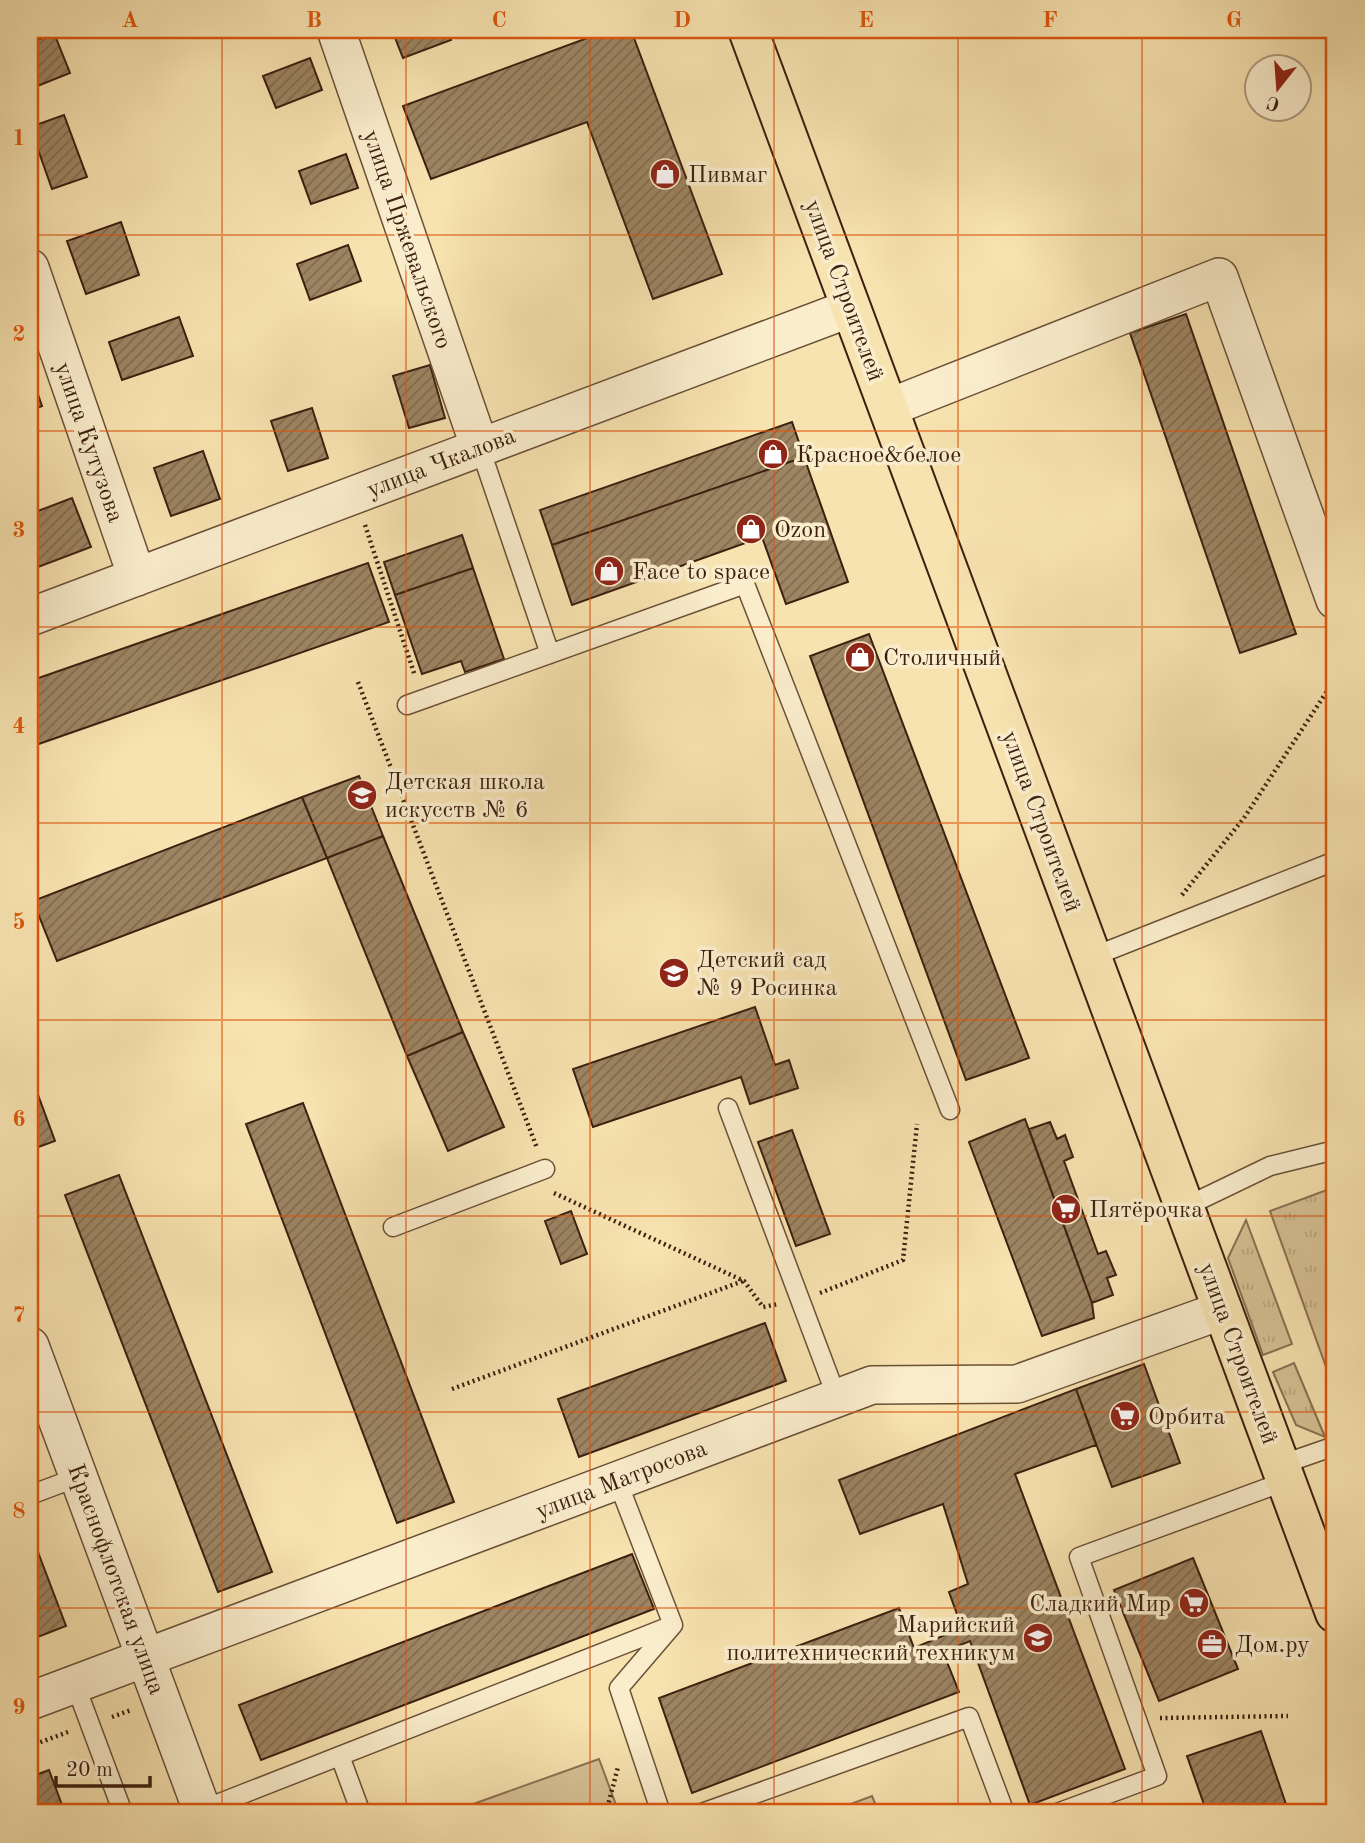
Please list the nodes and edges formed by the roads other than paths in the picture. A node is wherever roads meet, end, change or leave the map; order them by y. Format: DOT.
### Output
graph roads {
  1 [pos="336,30"];
  2 [pos="748,30"];
  3 [pos="30,268"];
  4 [pos="851,308"];
  5 [pos="888,408"];
  6 [pos="480,448"];
  7 [pos="137,577"];
  8 [pos="1335,600"];
  9 [pos="30,617"];
  10 [pos="550,654"];
  11 [pos="415,702"];
  12 [pos="1335,861"];
  13 [pos="1092,957"];
  14 [pos="728,1108"];
  15 [pos="950,1110"];
  16 [pos="1335,1150"];
  17 [pos="545,1169"];
  18 [pos="1185,1207"];
  19 [pos="393,1227"];
  20 [pos="1223,1310"];
  21 [pos="30,1346"];
  22 [pos="836,1398"];
  23 [pos="1335,1446"];
  24 [pos="1283,1473"];
  25 [pos="78,1477"];
  26 [pos="617,1480"];
  27 [pos="30,1495"];
  28 [pos="1327,1565"];
  29 [pos="1335,1613"];
  30 [pos="673,1625"];
  31 [pos="145,1657"];
  32 [pos="75,1684"];
  33 [pos="30,1701"];
  34 [pos="340,1756"];
  35 [pos="203,1812"];
  36 [pos="123,1813"];
  37 [pos="361,1813"];
  38 [pos="661,1813"];
  39 [pos="702,1813"];
  40 [pos="1005,1813"];
  41 [pos="1056,1813"];
  1 -- 6 [label="street, улица Пржевальского"];
  2 -- 4 [label="main road, улица Строителей"];
  3 -- 7 [label="street, улица Кутузова"];
  4 -- 5 [label="main road, улица Строителей"];
  4 -- 6 [label="street, улица Чкалова"];
  5 -- 8 [label="street"];
  5 -- 13 [label="main road, улица Строителей"];
  6 -- 7 [label="street, улица Чкалова"];
  6 -- 10 [label="lane"];
  7 -- 9 [label="street, улица Чкалова"];
  10 -- 11 [label="lane"];
  10 -- 15 [label="lane"];
  12 -- 13 [label="lane"];
  13 -- 18 [label="main road, улица Строителей"];
  14 -- 22 [label="lane"];
  16 -- 18 [label="lane"];
  17 -- 19 [label="lane"];
  18 -- 20 [label="main road, улица Строителей"];
  20 -- 22 [label="street, улица Матросова"];
  20 -- 24 [label="main road, улица Строителей"];
  21 -- 25 [label="street, Краснофлотская улица"];
  22 -- 26 [label="street, улица Матросова"];
  23 -- 24 [label="lane"];
  24 -- 28 [label="main road, улица Строителей"];
  24 -- 41 [label="lane"];
  25 -- 27 [label="lane"];
  25 -- 31 [label="street, Краснофлотская улица"];
  26 -- 30 [label="lane"];
  26 -- 31 [label="street, улица Матросова"];
  28 -- 29 [label="main road, улица Строителей"];
  30 -- 34 [label="lane"];
  30 -- 38 [label="lane"];
  31 -- 32 [label="street, улица Матросова"];
  31 -- 35 [label="street, Краснофлотская улица"];
  32 -- 33 [label="street, улица Матросова"];
  32 -- 36 [label="lane"];
  34 -- 35 [label="lane"];
  34 -- 37 [label="lane"];
  39 -- 40 [label="lane"];
}
